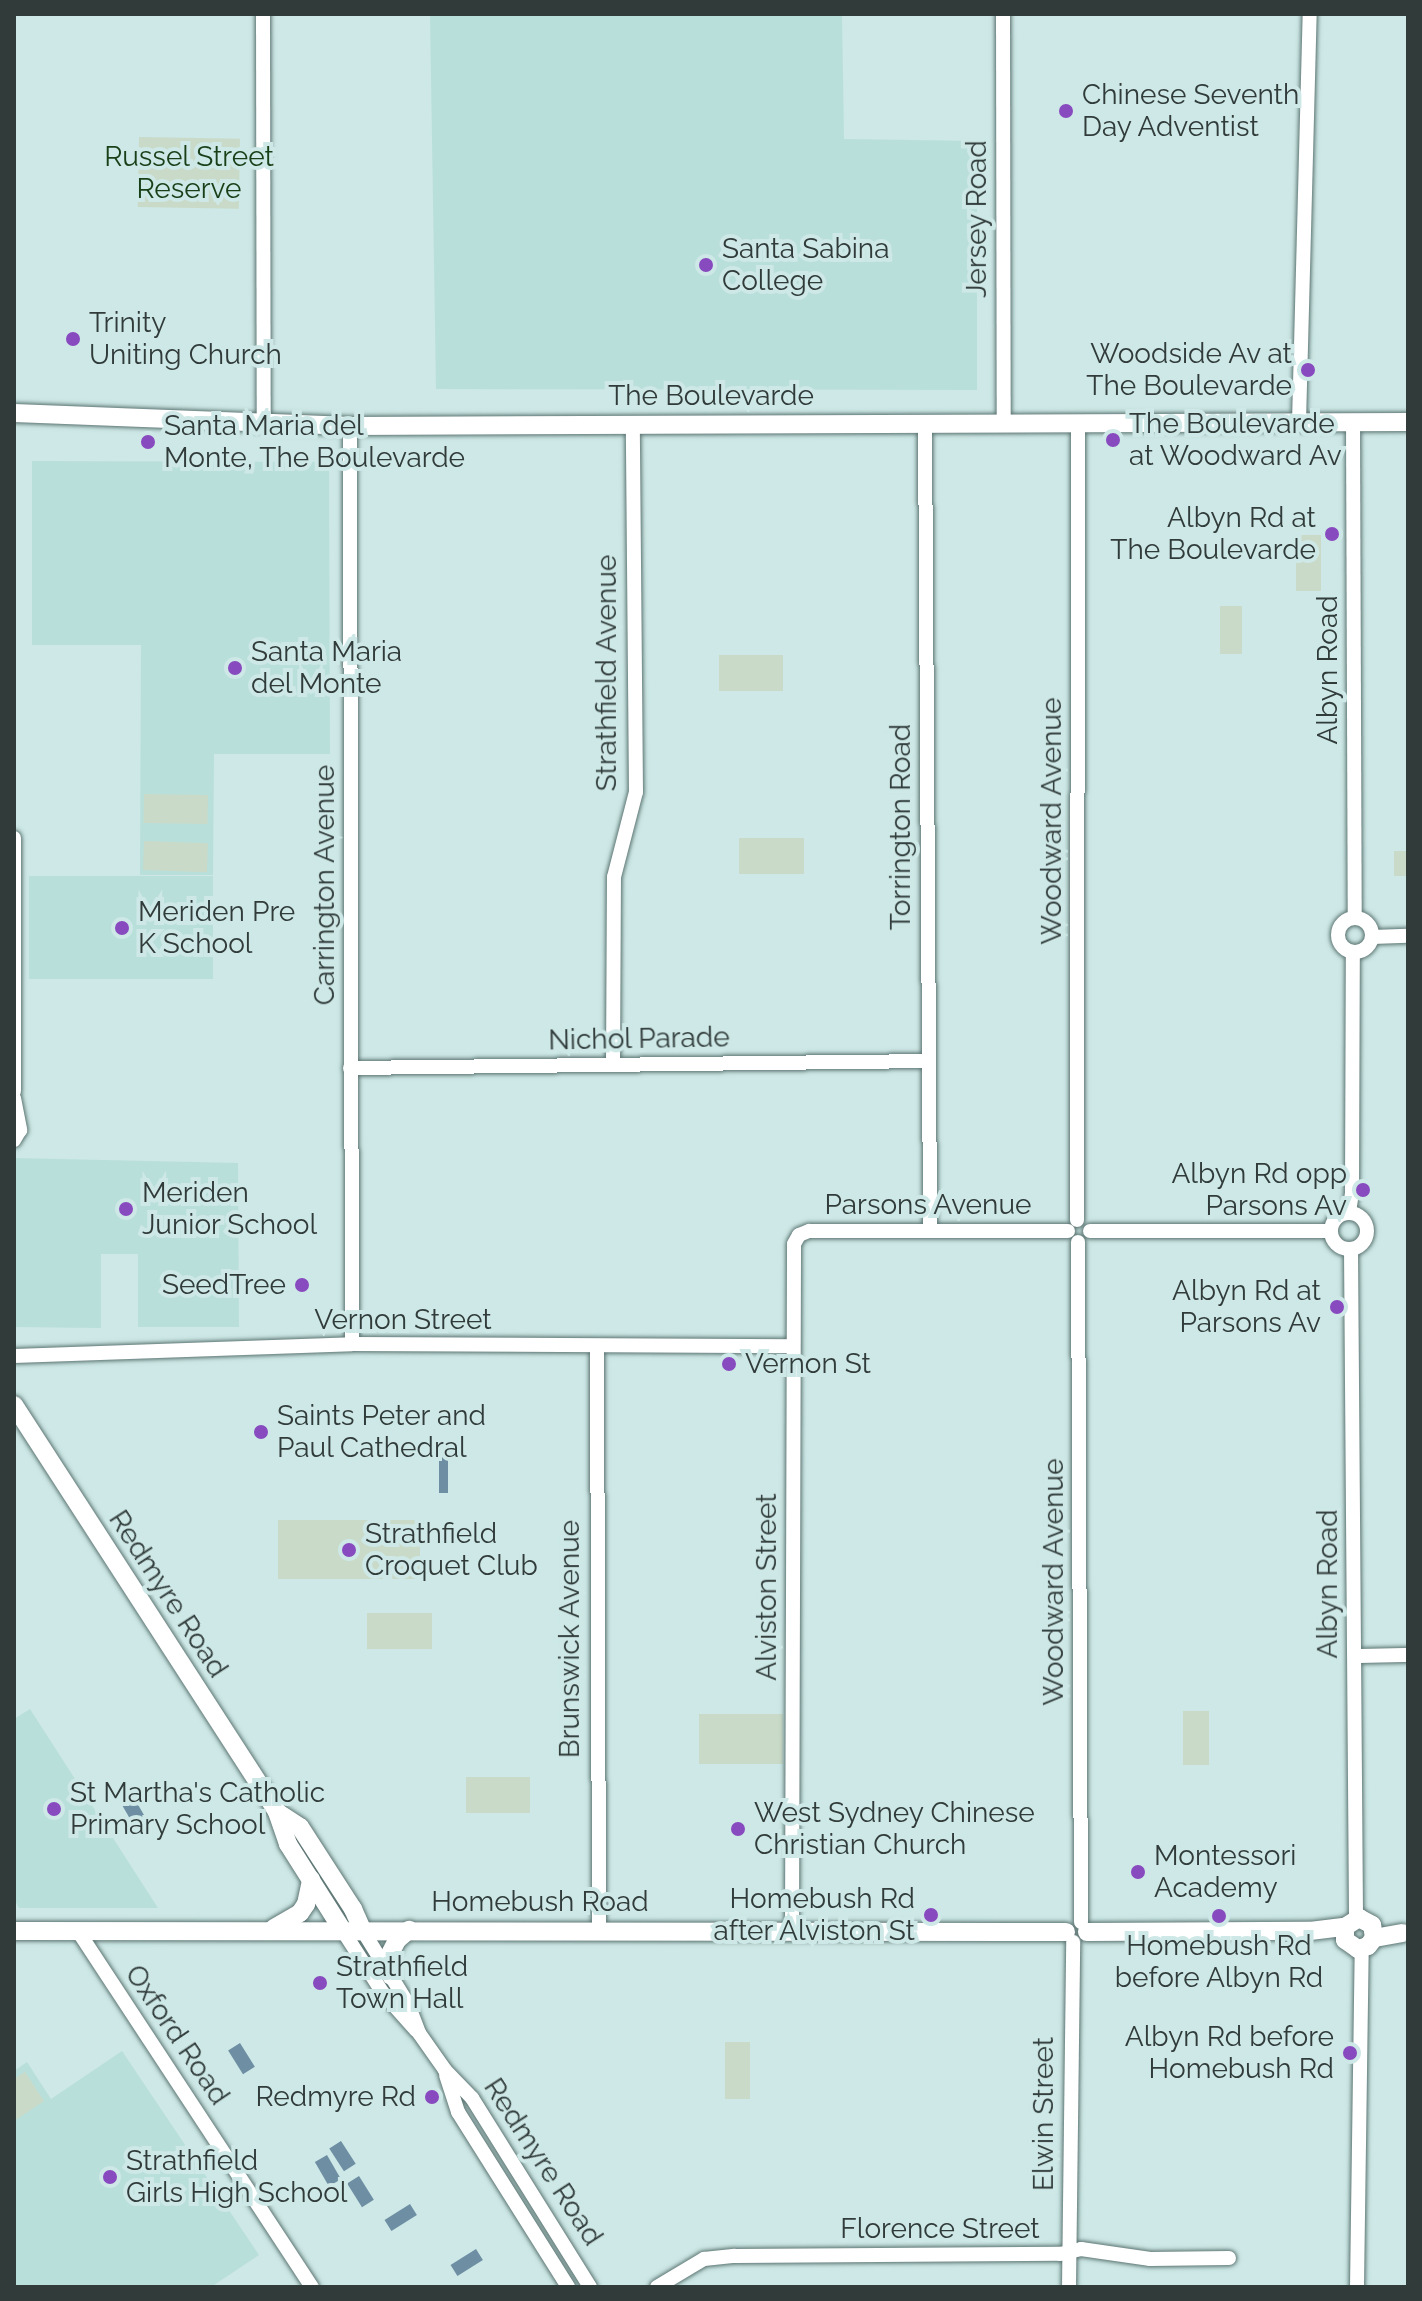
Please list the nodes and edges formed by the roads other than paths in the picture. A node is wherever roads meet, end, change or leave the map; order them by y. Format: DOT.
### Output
graph roads {
  1 [pos="263,14"];
  2 [pos="1003,14"];
  3 [pos="1310,14"];
  4 [pos="14,413"];
  5 [pos="1353,421"];
  6 [pos="1299,422"];
  7 [pos="1408,422"];
  8 [pos="1004,423"];
  9 [pos="1078,423"];
  10 [pos="264,424"];
  11 [pos="633,424"];
  12 [pos="925,424"];
  13 [pos="350,426"];
  14 [pos="14,838"];
  15 [pos="1355,918"];
  16 [pos="1408,936"];
  17 [pos="1372,937"];
  18 [pos="1353,953"];
  19 [pos="929,1061"];
  20 [pos="613,1065"];
  21 [pos="350,1068"];
  22 [pos="14,1091"];
  23 [pos="14,1098"];
  24 [pos="14,1140"];
  25 [pos="1349,1212"];
  26 [pos="930,1229"];
  27 [pos="1074,1231"];
  28 [pos="1330,1231"];
  29 [pos="794,1244"];
  30 [pos="1351,1249"];
  31 [pos="352,1344"];
  32 [pos="793,1346"];
  33 [pos="597,1347"];
  34 [pos="14,1356"];
  35 [pos="14,1405"];
  36 [pos="1408,1655"];
  37 [pos="1355,1656"];
  38 [pos="277,1812"];
  39 [pos="311,1880"];
  40 [pos="1348,1928"];
  41 [pos="268,1930"];
  42 [pos="409,1930"];
  43 [pos="599,1930"];
  44 [pos="14,1931"];
  45 [pos="78,1931"];
  46 [pos="343,1931"];
  47 [pos="363,1931"];
  48 [pos="792,1931"];
  49 [pos="1077,1932"];
  50 [pos="1406,1933"];
  51 [pos="1370,1938"];
  52 [pos="391,1976"];
  53 [pos="419,2033"];
  54 [pos="445,2070"];
  55 [pos="1070,2252"];
  56 [pos="1229,2258"];
  57 [pos="312,2287"];
  58 [pos="568,2287"];
  59 [pos="590,2287"];
  60 [pos="657,2287"];
  61 [pos="1069,2287"];
  62 [pos="1357,2287"];
  1 -- 10 [label="street"];
  2 -- 8 [label="street, Jersey Road"];
  3 -- 6 [label="street"];
  4 -- 10 [label="main road, The Boulevarde"];
  5 -- 6 [label="main road, The Boulevarde"];
  5 -- 7 [label="main road, The Boulevarde"];
  5 -- 15 [label="street, Albyn Road"];
  6 -- 9 [label="main road, The Boulevarde"];
  8 -- 9 [label="main road, The Boulevarde"];
  8 -- 12 [label="main road, The Boulevarde"];
  9 -- 27 [label="street, Woodward Avenue"];
  10 -- 13 [label="main road, The Boulevarde"];
  11 -- 12 [label="main road, The Boulevarde"];
  11 -- 13 [label="main road, The Boulevarde"];
  11 -- 20 [label="street, Strathfield Avenue"];
  12 -- 19 [label="street, Torrington Road"];
  13 -- 21 [label="street, Carrington Avenue"];
  14 -- 22 [label="street"];
  15 -- 17 [label="street"];
  15 -- 18 [label="street"];
  16 -- 17 [label="street"];
  17 -- 18 [label="street"];
  18 -- 25 [label="street"];
  19 -- 20 [label="street, Nichol Parade"];
  19 -- 26 [label="street, Torrington Road"];
  20 -- 21 [label="street, Nichol Parade"];
  21 -- 31 [label="street, Carrington Avenue"];
  23 -- 24 [label="street"];
  25 -- 28 [label="street"];
  25 -- 30 [label="street"];
  26 -- 27 [label="street, Parsons Avenue"];
  26 -- 29 [label="street, Parsons Avenue"];
  27 -- 28 [label="street"];
  27 -- 49 [label="street, Woodward Avenue"];
  28 -- 30 [label="street"];
  29 -- 32 [label="street, Alviston Street"];
  30 -- 37 [label="street, Albyn Road"];
  31 -- 33 [label="street, Vernon Street"];
  31 -- 34 [label="street, Vernon Street"];
  32 -- 33 [label="street, Vernon Street"];
  32 -- 48 [label="street, Alviston Street"];
  33 -- 43 [label="street, Brunswick Avenue"];
  35 -- 38 [label="main road, Redmyre Road"];
  36 -- 37 [label="street"];
  37 -- 40 [label="street, Albyn Road"];
  38 -- 39 [label="main road, Redmyre Road"];
  38 -- 47 [label="main road, Redmyre Road"];
  39 -- 41 [label="main road"];
  39 -- 46 [label="main road, Redmyre Road"];
  40 -- 49 [label="main road, Homebush Road"];
  40 -- 51 [label="main road, Homebush Road"];
  40 -- 51 [label="main road, Homebush Road"];
  41 -- 45 [label="main road, Homebush Road"];
  41 -- 46 [label="main road, Homebush Road"];
  42 -- 43 [label="main road, Homebush Road"];
  42 -- 47 [label="main road, Homebush Road"];
  42 -- 52 [label="main road"];
  43 -- 48 [label="main road, Homebush Road"];
  44 -- 45 [label="main road, Homebush Road"];
  45 -- 57 [label="street, Oxford Road"];
  46 -- 47 [label="main road, Homebush Road"];
  46 -- 53 [label="street, Redmyre Road"];
  47 -- 52 [label="street, Redmyre Road"];
  48 -- 49 [label="main road, Homebush Road"];
  49 -- 55 [label="street, Elwin Street"];
  50 -- 51 [label="main road"];
  51 -- 62 [label="street"];
  52 -- 53 [label="street, Redmyre Road"];
  53 -- 54 [label="street, Redmyre Road"];
  54 -- 58 [label="street, Redmyre Road"];
  54 -- 59 [label="street, Redmyre Road"];
  55 -- 56 [label="street, Florence Street"];
  55 -- 60 [label="street, Florence Street"];
  55 -- 61 [label="street, Elwin Street"];
}
